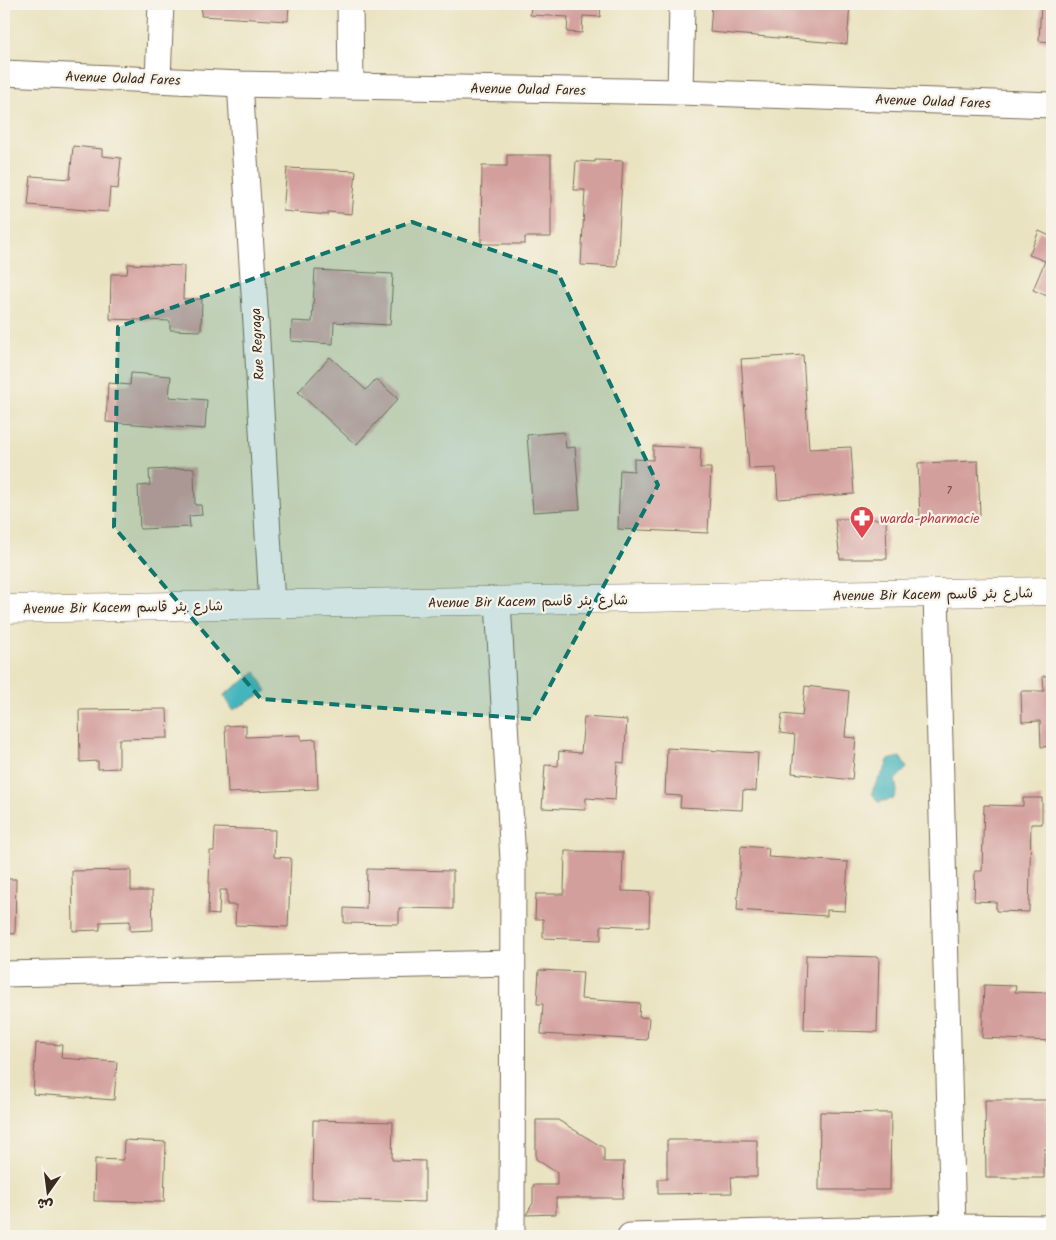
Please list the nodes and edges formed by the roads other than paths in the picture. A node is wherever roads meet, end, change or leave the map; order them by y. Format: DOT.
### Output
graph roads {
  1 [pos="161,4"];
  2 [pos="350,4"];
  3 [pos="682,4"];
  4 [pos="4,73"];
  5 [pos="158,79"];
  6 [pos="240,84"];
  7 [pos="352,86"];
  8 [pos="680,92"];
  9 [pos="1052,104"];
  10 [pos="1052,591"];
  11 [pos="936,594"];
  12 [pos="498,602"];
  13 [pos="272,604"];
  14 [pos="4,609"];
  15 [pos="512,963"];
  16 [pos="4,974"];
  17 [pos="953,1227"];
  18 [pos="1052,1228"];
  19 [pos="512,1236"];
  20 [pos="630,1236"];
  1 -- 5 [label="street"];
  2 -- 7 [label="street"];
  3 -- 8 [label="street"];
  4 -- 5 [label="street, Avenue Oulad Fares"];
  5 -- 6 [label="street, Avenue Oulad Fares"];
  6 -- 7 [label="street, Avenue Oulad Fares"];
  6 -- 13 [label="street, Rue Regraga"];
  7 -- 8 [label="street, Avenue Oulad Fares"];
  8 -- 9 [label="street, Avenue Oulad Fares"];
  10 -- 11 [label="street, Avenue Bir Kacem شارع بئر قاسم"];
  11 -- 12 [label="street, Avenue Bir Kacem شارع بئر قاسم"];
  11 -- 17 [label="street"];
  12 -- 13 [label="street, Avenue Bir Kacem شارع بئر قاسم"];
  12 -- 15 [label="street"];
  13 -- 14 [label="street, Avenue Bir Kacem شارع بئر قاسم"];
  15 -- 16 [label="street"];
  15 -- 19 [label="street"];
  17 -- 18 [label="street"];
  17 -- 20 [label="street"];
}
